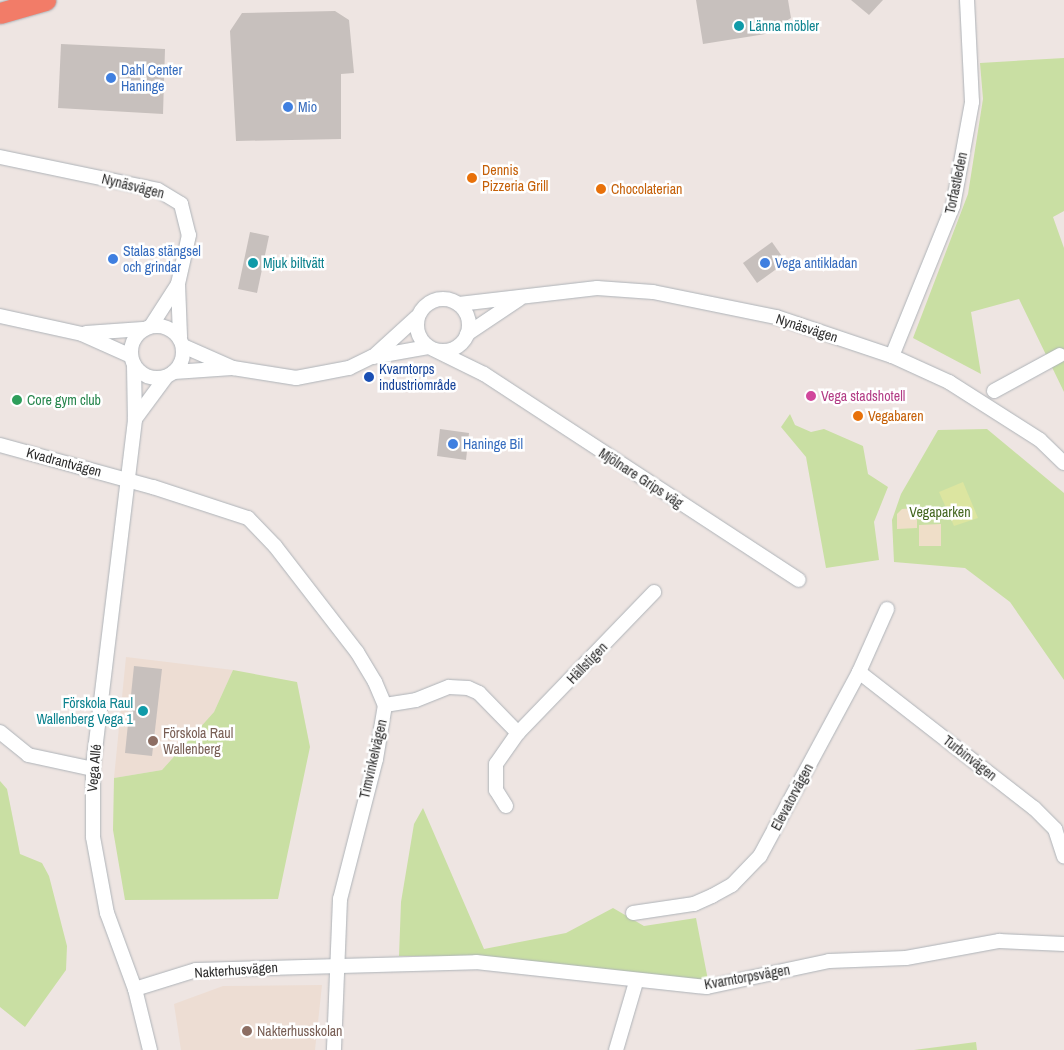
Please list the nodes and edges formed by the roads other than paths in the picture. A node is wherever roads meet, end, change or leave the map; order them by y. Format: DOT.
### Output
graph roads {
  1 [pos="45,0"];
  2 [pos="967,0"];
  3 [pos="0,13"];
  4 [pos="0,156"];
  5 [pos="178,284"];
  6 [pos="520,299"];
  7 [pos="459,304"];
  8 [pos="0,316"];
  9 [pos="417,317"];
  10 [pos="147,328"];
  11 [pos="82,334"];
  12 [pos="465,338"];
  13 [pos="182,341"];
  14 [pos="433,349"];
  15 [pos="1060,355"];
  16 [pos="892,356"];
  17 [pos="372,357"];
  18 [pos="133,361"];
  19 [pos="233,368"];
  20 [pos="484,374"];
  21 [pos="170,375"];
  22 [pos="994,391"];
  23 [pos="135,420"];
  24 [pos="0,446"];
  25 [pos="1064,462"];
  26 [pos="127,479"];
  27 [pos="799,580"];
  28 [pos="654,592"];
  29 [pos="887,609"];
  30 [pos="859,672"];
  31 [pos="385,705"];
  32 [pos="0,732"];
  33 [pos="518,733"];
  34 [pos="93,769"];
  35 [pos="506,806"];
  36 [pos="1064,857"];
  37 [pos="633,913"];
  38 [pos="1064,944"];
  39 [pos="339,964"];
  40 [pos="636,982"];
  41 [pos="135,989"];
  42 [pos="150,1050"];
  43 [pos="334,1050"];
  44 [pos="616,1050"];
  1 -- 3 [label="highway"];
  2 -- 16 [label="street, Torfastleden"];
  4 -- 5 [label="street, Nynäsvägen"];
  5 -- 10 [label="street, Nynäsvägen"];
  5 -- 13 [label="street, Nynäsvägen"];
  6 -- 7 [label="street, Nynäsvägen"];
  6 -- 12 [label="street, Nynäsvägen"];
  6 -- 16 [label="street, Nynäsvägen"];
  7 -- 9 [label="street"];
  7 -- 12 [label="street"];
  8 -- 11 [label="street"];
  9 -- 14 [label="street"];
  9 -- 17 [label="street"];
  10 -- 11 [label="street"];
  10 -- 13 [label="street"];
  10 -- 18 [label="street"];
  11 -- 18 [label="street"];
  12 -- 14 [label="street"];
  12 -- 20 [label="street, Mjölnare Grips väg"];
  13 -- 19 [label="street"];
  13 -- 21 [label="street"];
  14 -- 17 [label="street"];
  14 -- 20 [label="street, Mjölnare Grips väg"];
  15 -- 22 [label="street"];
  16 -- 25 [label="street, Nynäsvägen"];
  17 -- 19 [label="street"];
  18 -- 21 [label="street"];
  18 -- 23 [label="street, Vega Allé"];
  19 -- 21 [label="street"];
  20 -- 27 [label="street, Mjölnare Grips väg"];
  21 -- 23 [label="street, Vega Allé"];
  23 -- 26 [label="street, Vega Allé"];
  24 -- 26 [label="street, Kvadrantvägen"];
  26 -- 31 [label="street, Timvinkelvägen"];
  26 -- 34 [label="street, Vega Allé"];
  28 -- 33 [label="street, Hällstigen"];
  29 -- 30 [label="street, Elevatorvägen"];
  30 -- 36 [label="street, Turbinvägen"];
  30 -- 37 [label="street, Elevatorvägen"];
  31 -- 33 [label="street"];
  31 -- 39 [label="street, Timvinkelvägen"];
  32 -- 34 [label="street"];
  33 -- 35 [label="street, Hällstigen"];
  34 -- 41 [label="street, Vega Allé"];
  38 -- 40 [label="street, Kvarntorpsvägen"];
  39 -- 40 [label="street, Kvarntorpsvägen"];
  39 -- 41 [label="street, Nakterhusvägen"];
  39 -- 43 [label="street, Timvinkelvägen"];
  40 -- 44 [label="street"];
  41 -- 42 [label="street, Vega Allé"];
}
